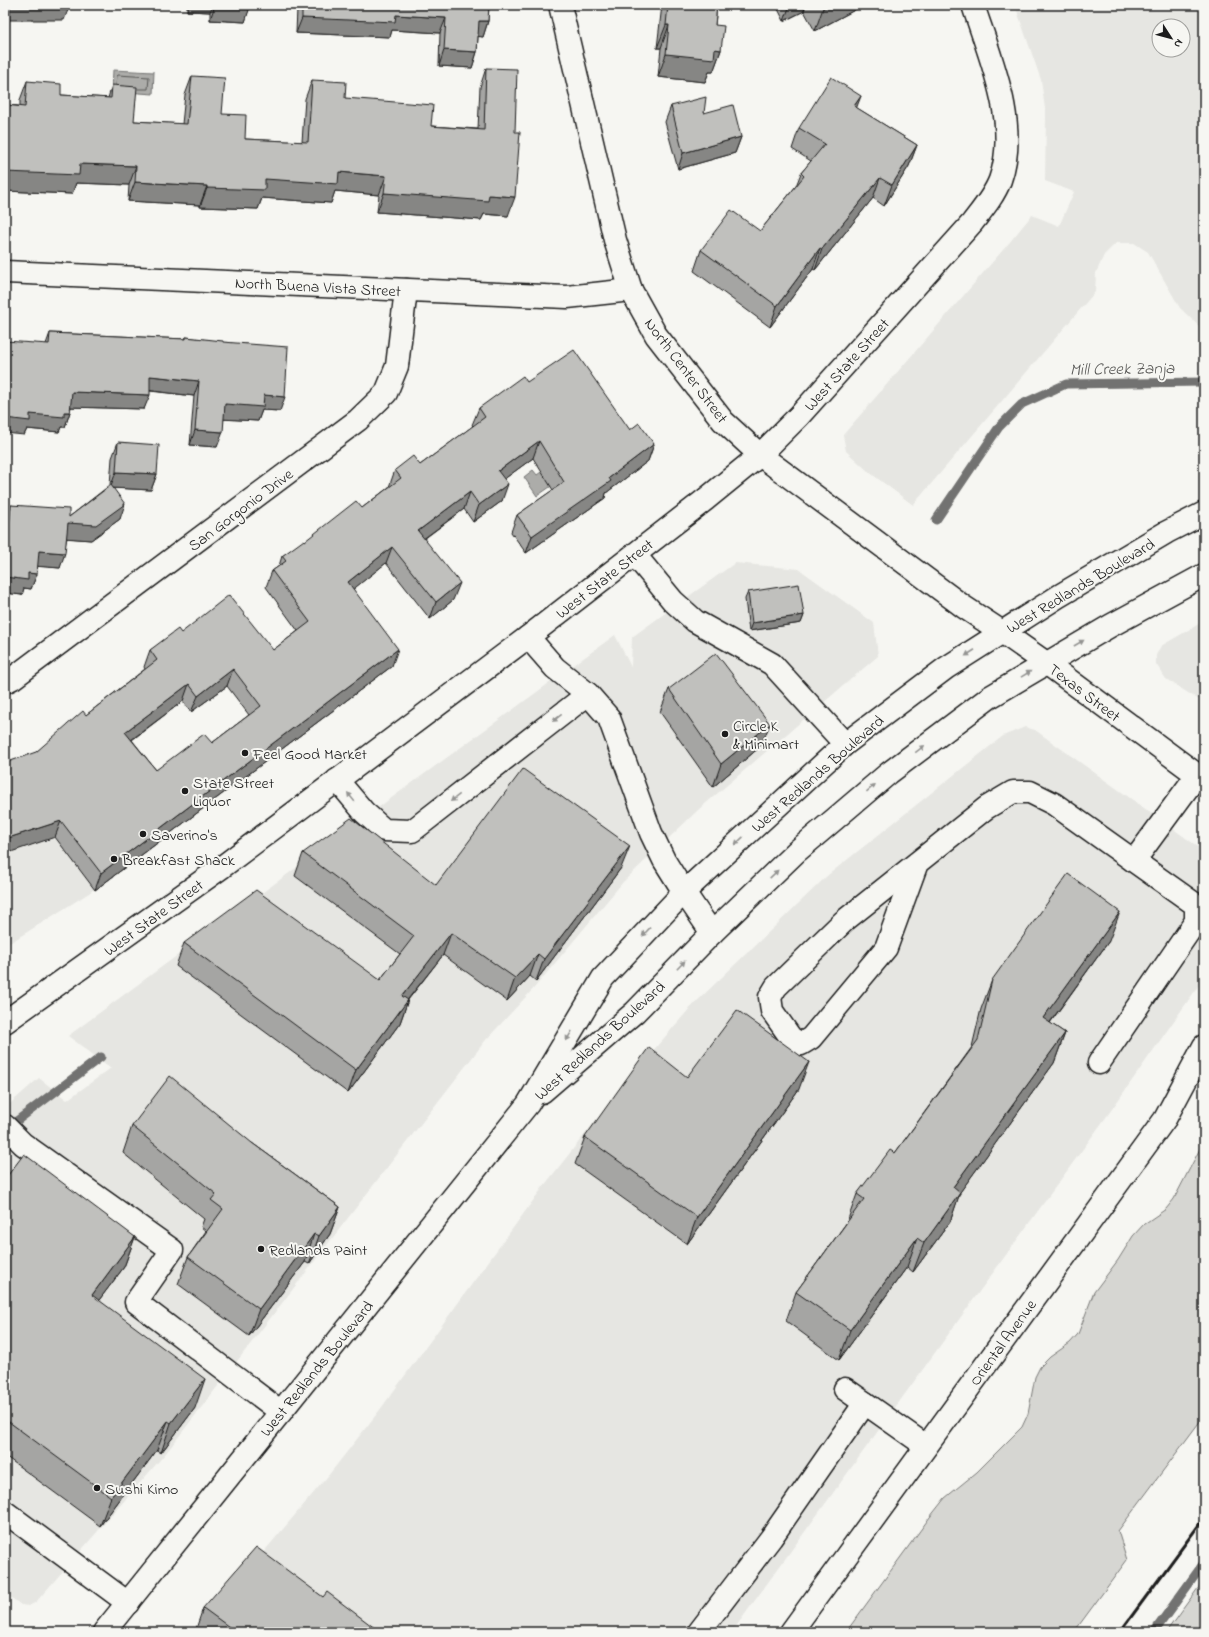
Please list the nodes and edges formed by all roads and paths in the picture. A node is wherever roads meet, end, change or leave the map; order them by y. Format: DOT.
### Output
graph roads {
  1 [pos="560,5"];
  2 [pos="973,5"];
  3 [pos="5,272"];
  4 [pos="406,290"];
  5 [pos="631,290"];
  6 [pos="760,455"];
  7 [pos="1204,513"];
  8 [pos="635,555"];
  9 [pos="1204,575"];
  10 [pos="964,607"];
  11 [pos="1002,632"];
  12 [pos="528,637"];
  13 [pos="1046,663"];
  14 [pos="5,682"];
  15 [pos="588,694"];
  16 [pos="845,744"];
  17 [pos="1200,778"];
  18 [pos="337,780"];
  19 [pos="1134,861"];
  20 [pos="917,863"];
  21 [pos="684,892"];
  22 [pos="712,933"];
  23 [pos="5,1022"];
  24 [pos="1204,1046"];
  25 [pos="1099,1063"];
  26 [pos="528,1104"];
  27 [pos="10,1131"];
  28 [pos="845,1389"];
  29 [pos="865,1403"];
  30 [pos="281,1412"];
  31 [pos="926,1446"];
  32 [pos="5,1512"];
  33 [pos="128,1602"];
  34 [pos="104,1632"];
  35 [pos="699,1632"];
  36 [pos="791,1632"];
  1 -- 5 [label="street, North Center Street"];
  2 -- 6 [label="street, West State Street"];
  3 -- 4 [label="street, North Buena Vista Street"];
  4 -- 5 [label="street, North Buena Vista Street"];
  4 -- 14 [label="street, San Gorgonio Drive"];
  5 -- 6 [label="street, North Center Street"];
  6 -- 8 [label="street, West State Street"];
  6 -- 10 [label="street, North Center Street"];
  7 -- 11 [label="street, West Redlands Boulevard"];
  8 -- 12 [label="street, West State Street"];
  8 -- 16 [label="street"];
  13 -- 9 [label="street, West Redlands Boulevard, one-way"];
  10 -- 11 [label="street, Texas Street"];
  11 -- 13 [label="street, Texas Street"];
  11 -- 16 [label="street, West Redlands Boulevard, one-way"];
  12 -- 15 [label="street"];
  12 -- 18 [label="street, West State Street"];
  13 -- 17 [label="street, Texas Street"];
  22 -- 13 [label="street, West Redlands Boulevard, one-way"];
  15 -- 18 [label="street, one-way"];
  15 -- 21 [label="street"];
  16 -- 21 [label="street, West Redlands Boulevard, one-way"];
  17 -- 19 [label="street"];
  18 -- 23 [label="street, West State Street"];
  19 -- 20 [label="street"];
  19 -- 25 [label="street"];
  20 -- 20 [label="street"];
  21 -- 22 [label="street"];
  21 -- 26 [label="street, West Redlands Boulevard, one-way"];
  26 -- 22 [label="street, West Redlands Boulevard, one-way"];
  24 -- 31 [label="street, Oriental Avenue"];
  26 -- 30 [label="street, West Redlands Boulevard"];
  27 -- 30 [label="street"];
  28 -- 29 [label="street"];
  29 -- 31 [label="street"];
  29 -- 35 [label="street"];
  30 -- 33 [label="street, West Redlands Boulevard"];
  31 -- 36 [label="street, Oriental Avenue"];
  32 -- 33 [label="street"];
  33 -- 34 [label="street, West Redlands Boulevard"];
}
